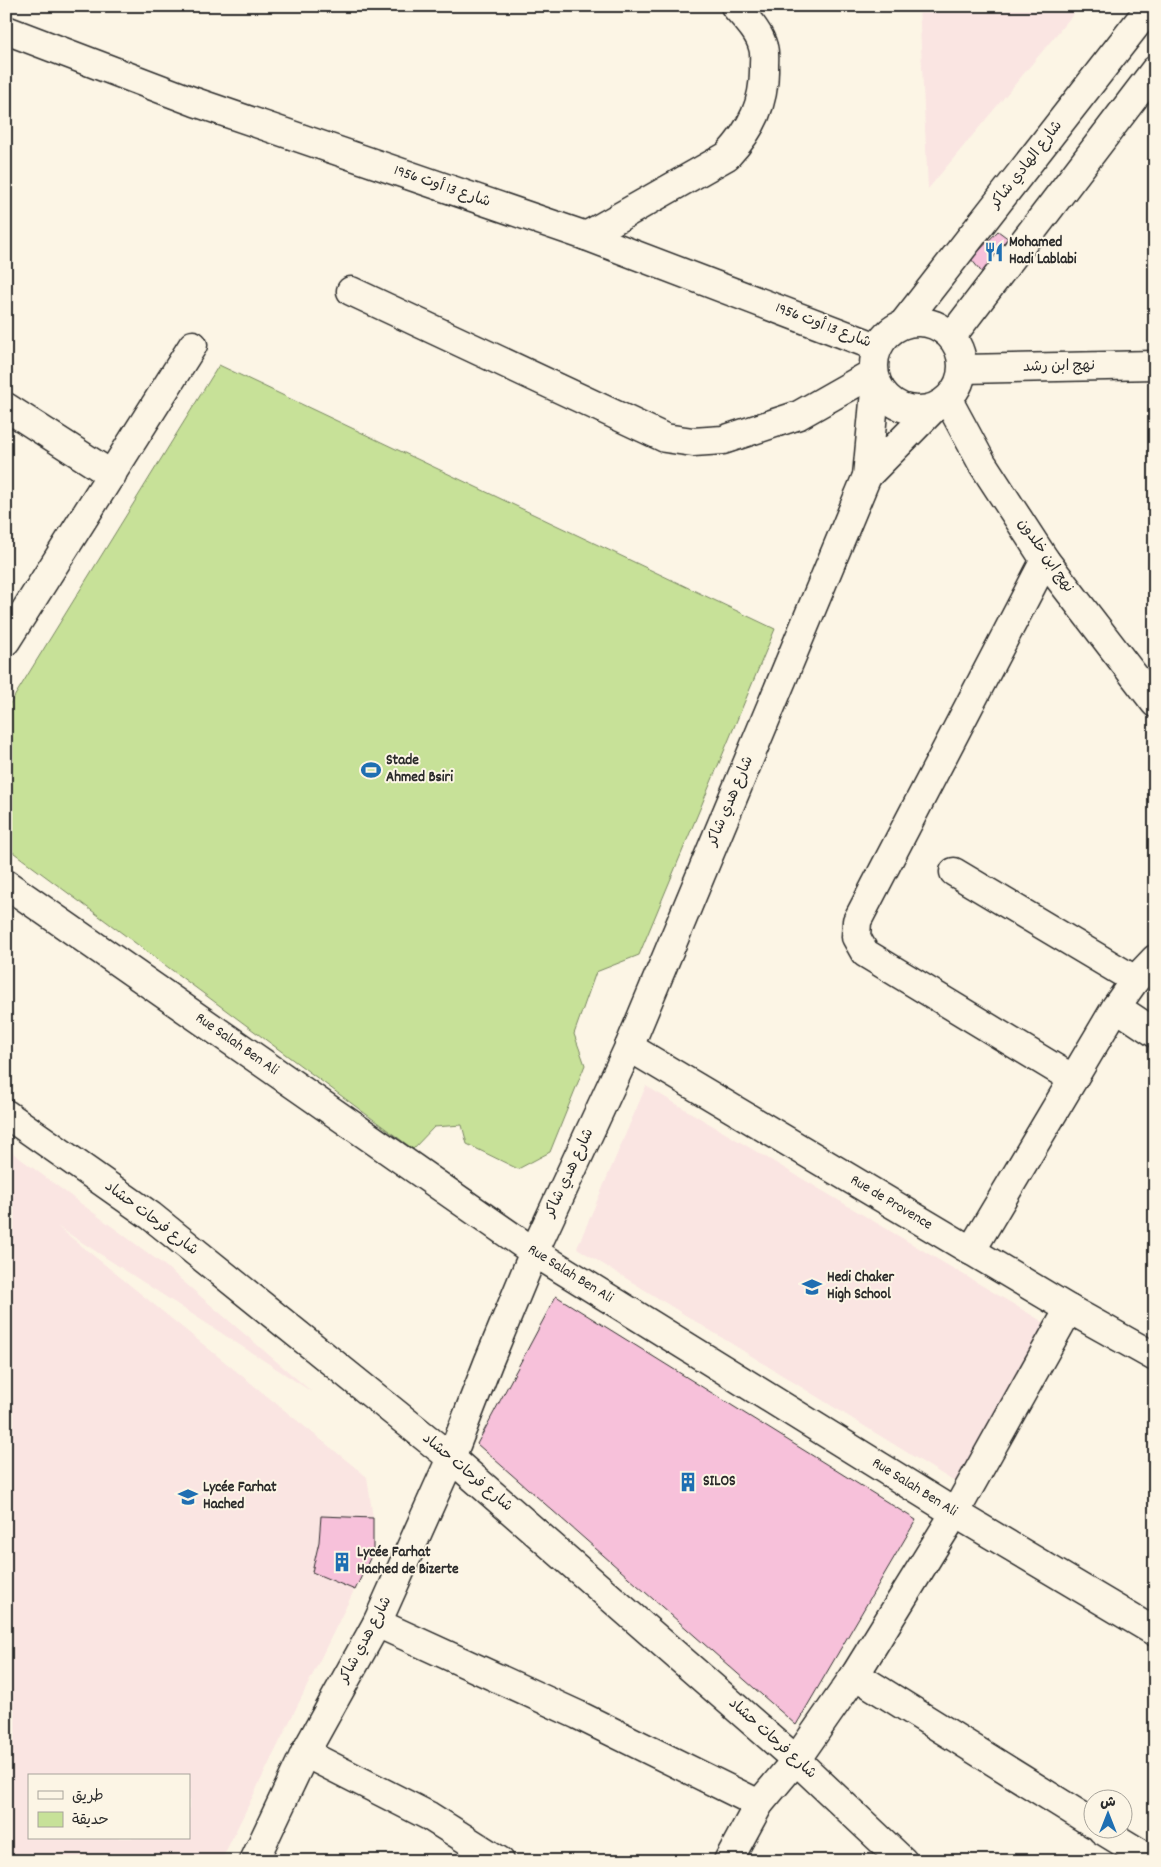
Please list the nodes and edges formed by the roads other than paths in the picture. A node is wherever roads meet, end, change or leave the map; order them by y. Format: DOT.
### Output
graph roads {
  1 [pos="735,6"];
  2 [pos="1151,6"];
  3 [pos="6,30"];
  4 [pos="1155,70"];
  5 [pos="586,236"];
  6 [pos="351,291"];
  7 [pos="903,324"];
  8 [pos="952,336"];
  9 [pos="193,345"];
  10 [pos="877,347"];
  11 [pos="1155,365"];
  12 [pos="963,369"];
  13 [pos="875,377"];
  14 [pos="941,404"];
  15 [pos="6,407"];
  16 [pos="112,475"];
  17 [pos="867,476"];
  18 [pos="1045,560"];
  19 [pos="6,641"];
  20 [pos="1155,703"];
  21 [pos="954,872"];
  22 [pos="6,884"];
  23 [pos="1155,959"];
  24 [pos="1135,980"];
  25 [pos="1116,1007"];
  26 [pos="1155,1034"];
  27 [pos="629,1046"];
  28 [pos="1073,1079"];
  29 [pos="6,1114"];
  30 [pos="971,1251"];
  31 [pos="534,1252"];
  32 [pos="1069,1309"];
  33 [pos="1155,1357"];
  34 [pos="451,1458"];
  35 [pos="955,1513"];
  36 [pos="377,1623"];
  37 [pos="1155,1632"];
  38 [pos="855,1675"];
  39 [pos="305,1753"];
  40 [pos="796,1760"];
  41 [pos="758,1804"];
  42 [pos="1084,1818"];
  43 [pos="1118,1840"];
  44 [pos="895,1858"];
  45 [pos="254,1861"];
  46 [pos="500,1861"];
  47 [pos="728,1861"];
  48 [pos="1153,1861"];
  1 -- 5 [label="street"];
  2 -- 7 [label="street, شارع الهادي شاكر"];
  3 -- 5 [label="street, شارع 13 أوت 1956"];
  4 -- 8 [label="street"];
  5 -- 10 [label="street, شارع 13 أوت 1956"];
  6 -- 13 [label="street"];
  7 -- 8 [label="street"];
  7 -- 10 [label="street"];
  8 -- 12 [label="street"];
  9 -- 16 [label="street"];
  10 -- 13 [label="street"];
  11 -- 12 [label="street, نهج ابن رشد"];
  12 -- 14 [label="street"];
  13 -- 14 [label="street"];
  13 -- 17 [label="street"];
  14 -- 17 [label="street"];
  14 -- 18 [label="street, نهج ابن خلدون"];
  15 -- 16 [label="street"];
  16 -- 19 [label="street"];
  17 -- 27 [label="street, شارع هدي شاكر"];
  18 -- 20 [label="street, نهج ابن خلدون"];
  18 -- 28 [label="street"];
  21 -- 24 [label="street"];
  22 -- 31 [label="street, Rue Salah Ben Ali"];
  23 -- 24 [label="street"];
  24 -- 25 [label="street"];
  25 -- 26 [label="street"];
  25 -- 28 [label="street"];
  27 -- 30 [label="street, Rue de Provence"];
  27 -- 31 [label="street, شارع هدي شاكر"];
  28 -- 30 [label="street"];
  29 -- 34 [label="street, شارع فرحات حشاد"];
  30 -- 32 [label="street, Rue de Provence"];
  31 -- 34 [label="street, شارع هدي شاكر"];
  31 -- 35 [label="street, Rue Salah Ben Ali"];
  32 -- 33 [label="street, Rue de Provence"];
  32 -- 35 [label="street"];
  34 -- 36 [label="street, شارع هدي شاكر"];
  34 -- 40 [label="street, شارع فرحات حشاد"];
  35 -- 37 [label="street, Rue Salah Ben Ali"];
  35 -- 38 [label="street"];
  36 -- 39 [label="street, شارع هدي شاكر"];
  36 -- 41 [label="street"];
  38 -- 40 [label="street"];
  38 -- 42 [label="street"];
  39 -- 45 [label="street, شارع هدي شاكر"];
  39 -- 46 [label="street"];
  40 -- 41 [label="street"];
  40 -- 44 [label="street, شارع فرحات حشاد"];
  41 -- 47 [label="street"];
  43 -- 48 [label="street"];
}
